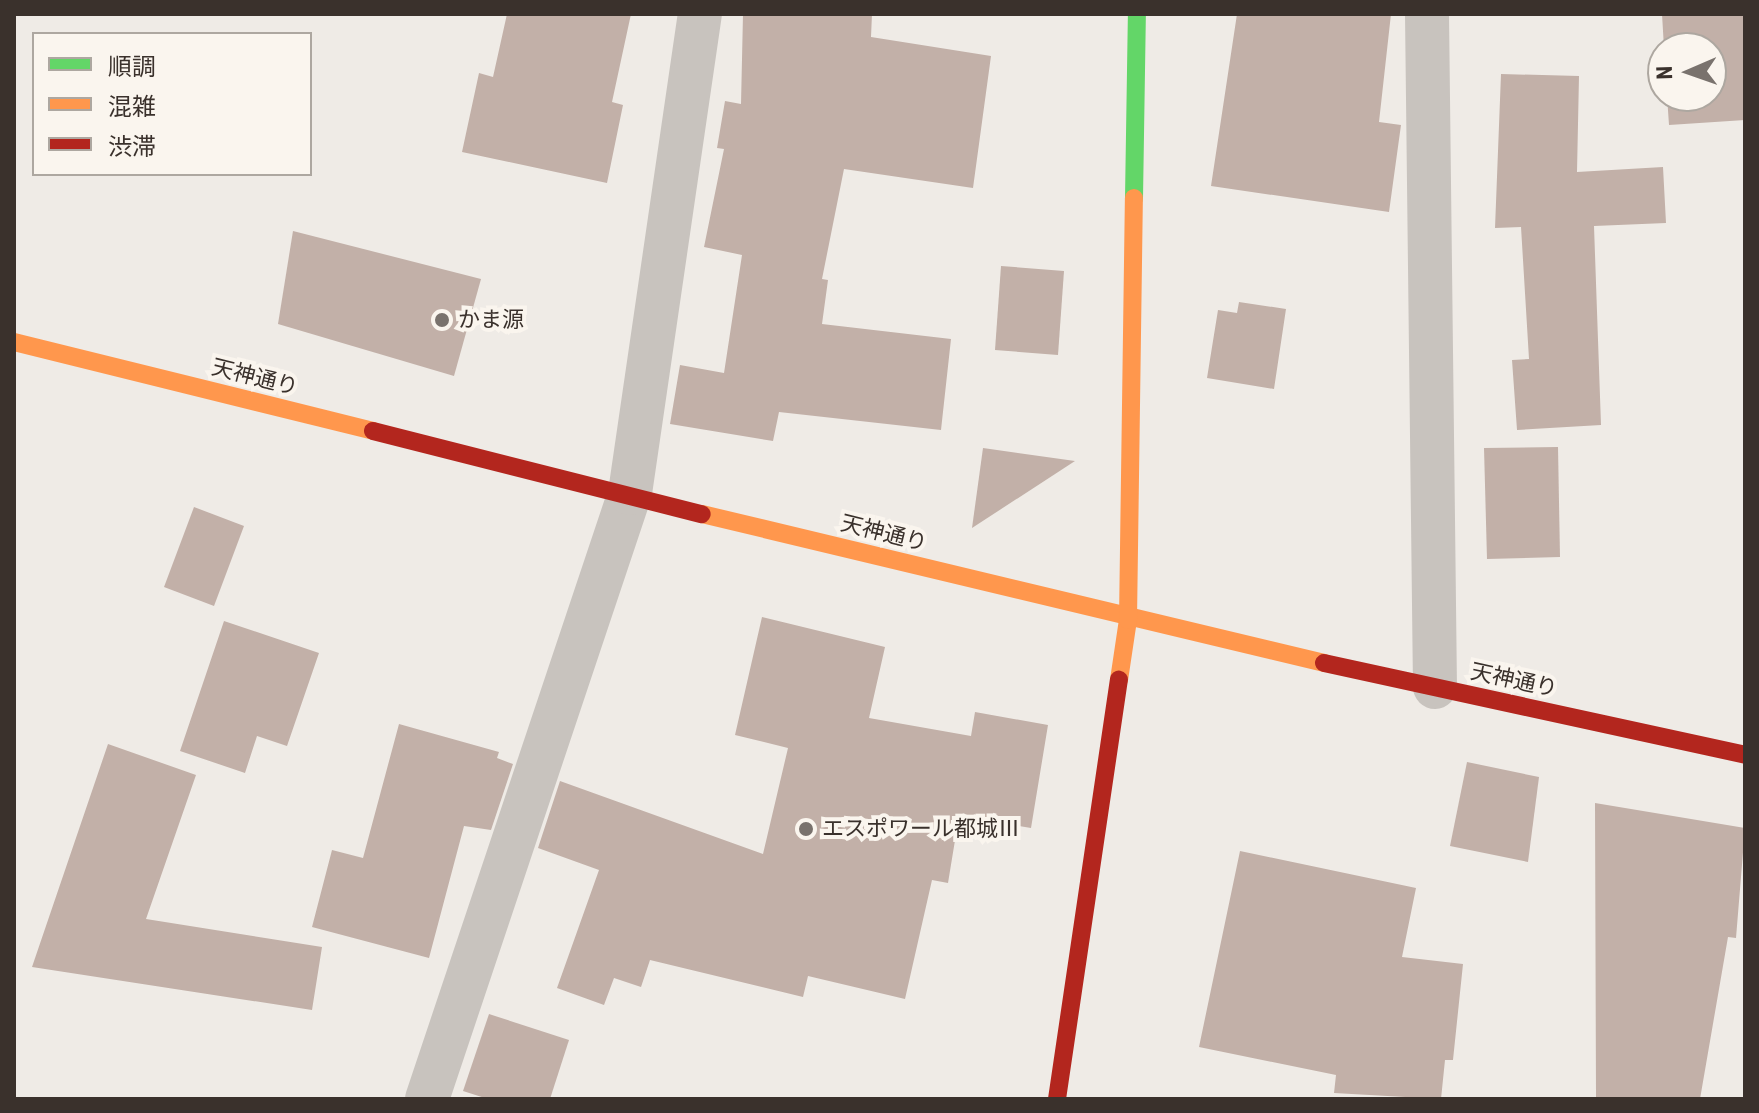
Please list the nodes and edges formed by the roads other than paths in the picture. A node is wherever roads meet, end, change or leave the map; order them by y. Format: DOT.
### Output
graph roads {
  1 [pos="700,14"];
  2 [pos="1137,14"];
  3 [pos="1427,14"];
  4 [pos="14,342"];
  5 [pos="630,493"];
  6 [pos="1128,620"];
  7 [pos="1435,687"];
  8 [pos="1745,755"];
  9 [pos="427,1099"];
  10 [pos="1057,1099"];
  1 -- 5 [label="street"];
  2 -- 6 [label="street"];
  3 -- 7 [label="street"];
  4 -- 5 [label="street, 天神通り"];
  5 -- 6 [label="street, 天神通り"];
  5 -- 9 [label="street"];
  6 -- 7 [label="street, 天神通り"];
  6 -- 10 [label="street"];
  7 -- 8 [label="street, 天神通り"];
}
